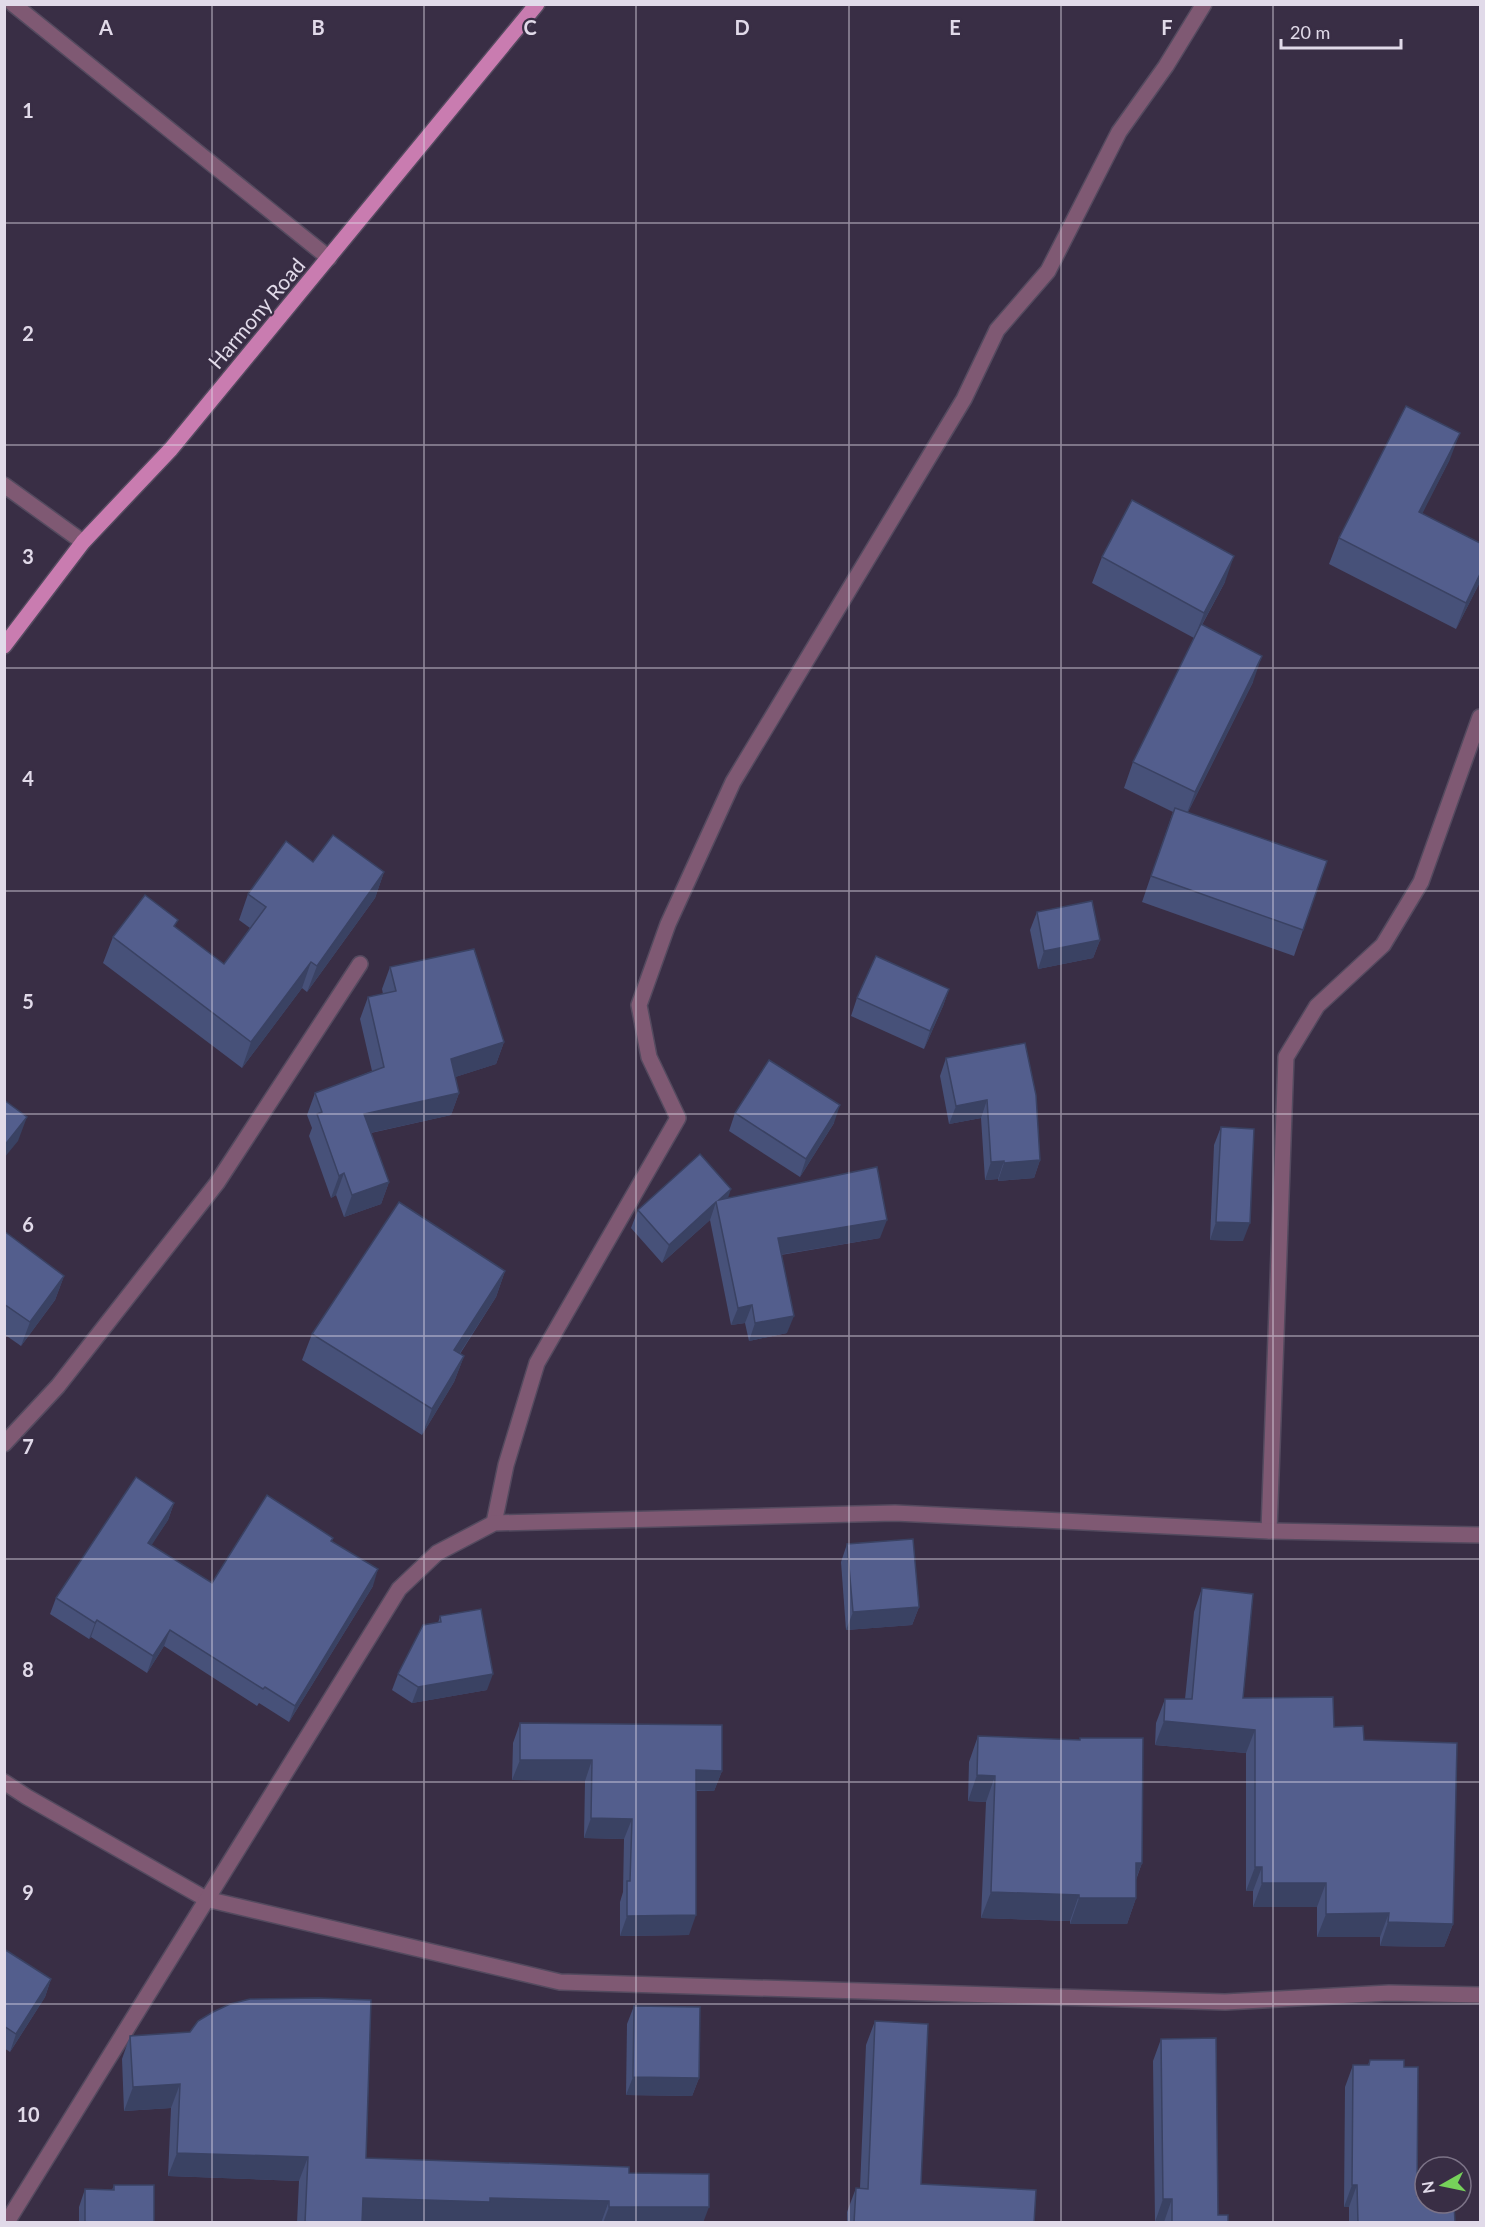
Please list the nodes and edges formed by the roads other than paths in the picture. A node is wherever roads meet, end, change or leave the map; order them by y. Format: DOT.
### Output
graph roads {
  1 [pos="13,4"];
  2 [pos="537,4"];
  3 [pos="1204,4"];
  4 [pos="329,258"];
  5 [pos="4,485"];
  6 [pos="83,543"];
  7 [pos="4,646"];
  8 [pos="1480,717"];
  9 [pos="360,964"];
  10 [pos="4,1444"];
  11 [pos="494,1523"];
  12 [pos="1269,1531"];
  13 [pos="1480,1535"];
  14 [pos="4,1782"];
  15 [pos="206,1899"];
  16 [pos="1480,1995"];
  17 [pos="7,2223"];
  1 -- 4 [label="street"];
  2 -- 4 [label="main road, Harmony Road"];
  3 -- 11 [label="street"];
  4 -- 6 [label="main road, Harmony Road"];
  5 -- 6 [label="street"];
  6 -- 7 [label="main road, Harmony Road"];
  8 -- 12 [label="street"];
  9 -- 10 [label="street"];
  11 -- 12 [label="street"];
  11 -- 15 [label="street"];
  12 -- 13 [label="street"];
  14 -- 15 [label="street"];
  15 -- 16 [label="street"];
  15 -- 17 [label="street"];
}
